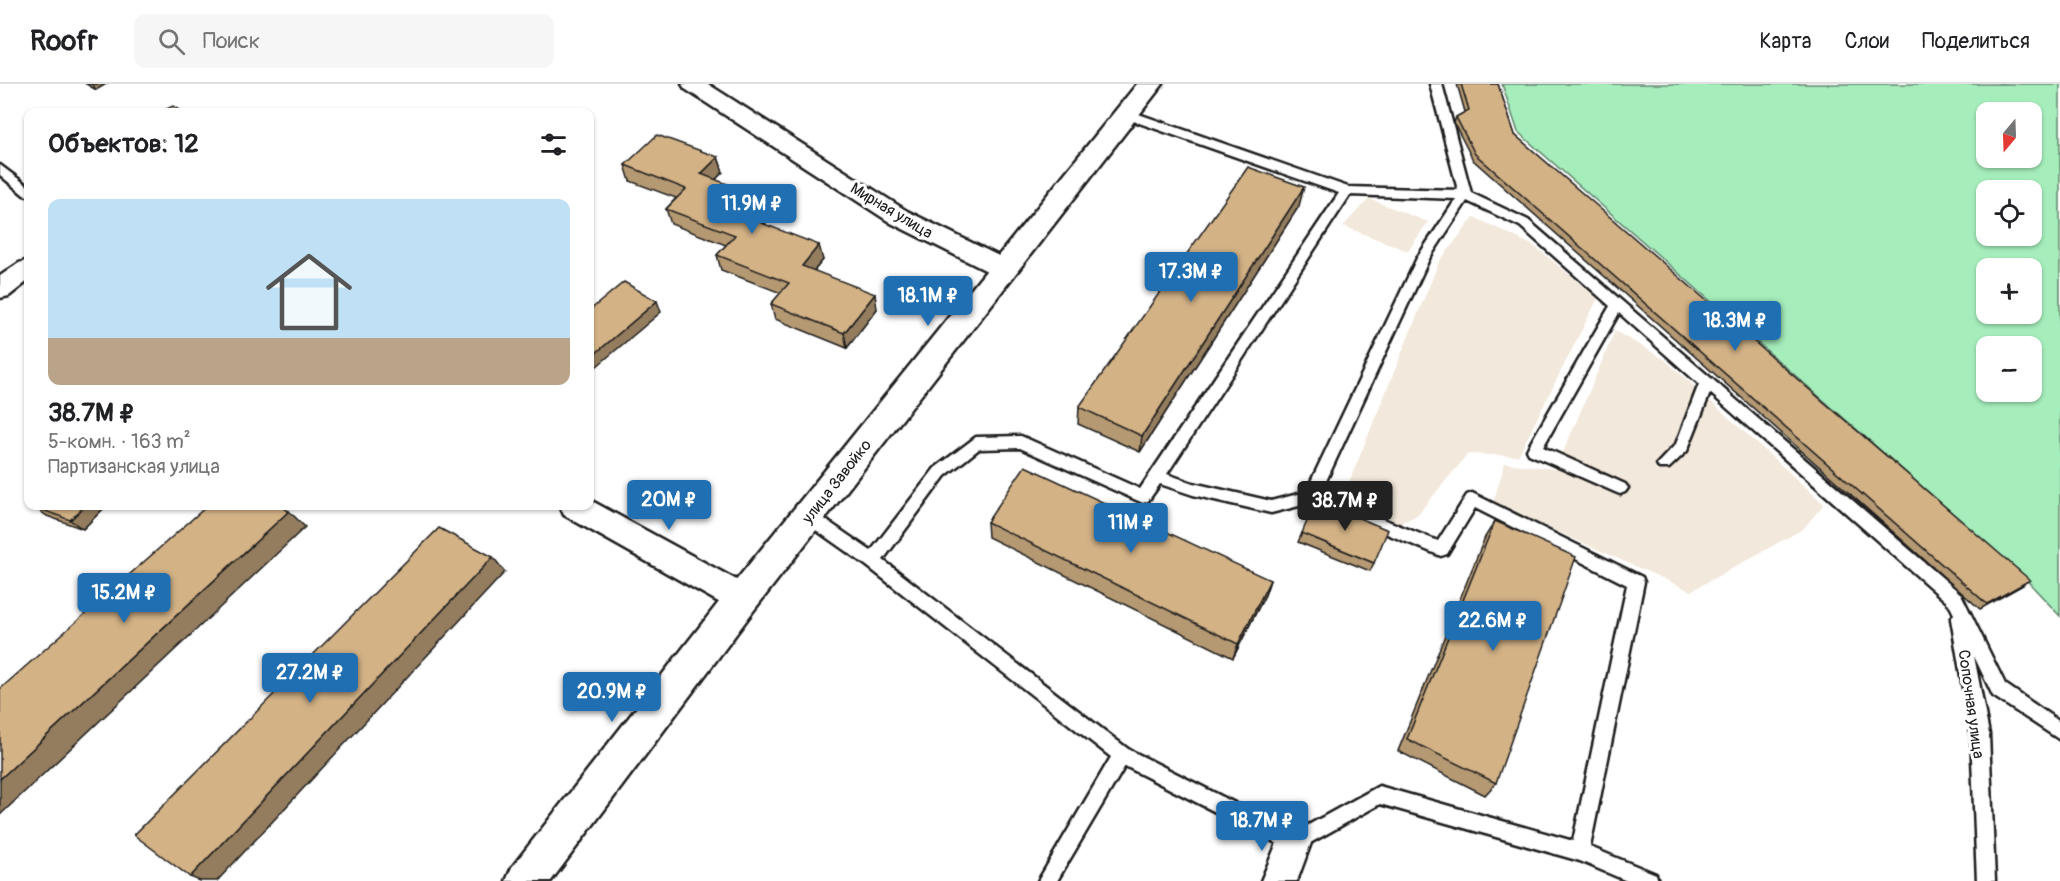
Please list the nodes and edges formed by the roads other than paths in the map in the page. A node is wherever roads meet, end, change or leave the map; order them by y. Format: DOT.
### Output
graph roads {
  1 [pos="693,84"];
  2 [pos="1150,84"];
  3 [pos="1436,84"];
  4 [pos="1126,114"];
  5 [pos="0,169"];
  6 [pos="24,189"];
  7 [pos="1347,191"];
  8 [pos="1465,195"];
  9 [pos="1004,269"];
  10 [pos="24,272"];
  11 [pos="0,289"];
  12 [pos="1618,303"];
  13 [pos="1707,382"];
  14 [pos="1664,464"];
  15 [pos="1156,476"];
  16 [pos="1620,488"];
  17 [pos="1311,497"];
  18 [pos="581,510"];
  19 [pos="808,516"];
  20 [pos="873,561"];
  21 [pos="742,599"];
  22 [pos="1955,599"];
  23 [pos="2060,732"];
  24 [pos="1122,755"];
  25 [pos="1294,843"];
  26 [pos="1580,852"];
  27 [pos="526,881"];
  28 [pos="1047,881"];
  29 [pos="1279,881"];
  30 [pos="1649,881"];
  31 [pos="1986,881"];
  1 -- 9 [label="street, Мирная улица"];
  2 -- 4 [label="main road, улица Завойко"];
  3 -- 8 [label="lane"];
  4 -- 7 [label="lane"];
  4 -- 9 [label="main road, улица Завойко"];
  5 -- 6 [label="lane"];
  7 -- 8 [label="lane"];
  7 -- 15 [label="lane"];
  8 -- 12 [label="lane"];
  8 -- 17 [label="lane"];
  9 -- 19 [label="main road, улица Завойко"];
  10 -- 11 [label="street"];
  12 -- 13 [label="lane"];
  12 -- 16 [label="lane"];
  13 -- 14 [label="lane"];
  13 -- 22 [label="lane"];
  15 -- 17 [label="lane"];
  15 -- 20 [label="lane"];
  17 -- 26 [label="lane"];
  18 -- 21 [label="street"];
  19 -- 20 [label="lane"];
  19 -- 21 [label="main road, улица Завойко"];
  20 -- 24 [label="lane"];
  21 -- 27 [label="main road, улица Завойко"];
  22 -- 23 [label="lane"];
  22 -- 31 [label="lane, Сопочная улица"];
  24 -- 25 [label="lane"];
  24 -- 28 [label="lane"];
  25 -- 26 [label="lane"];
  25 -- 29 [label="street"];
  26 -- 30 [label="lane"];
}
